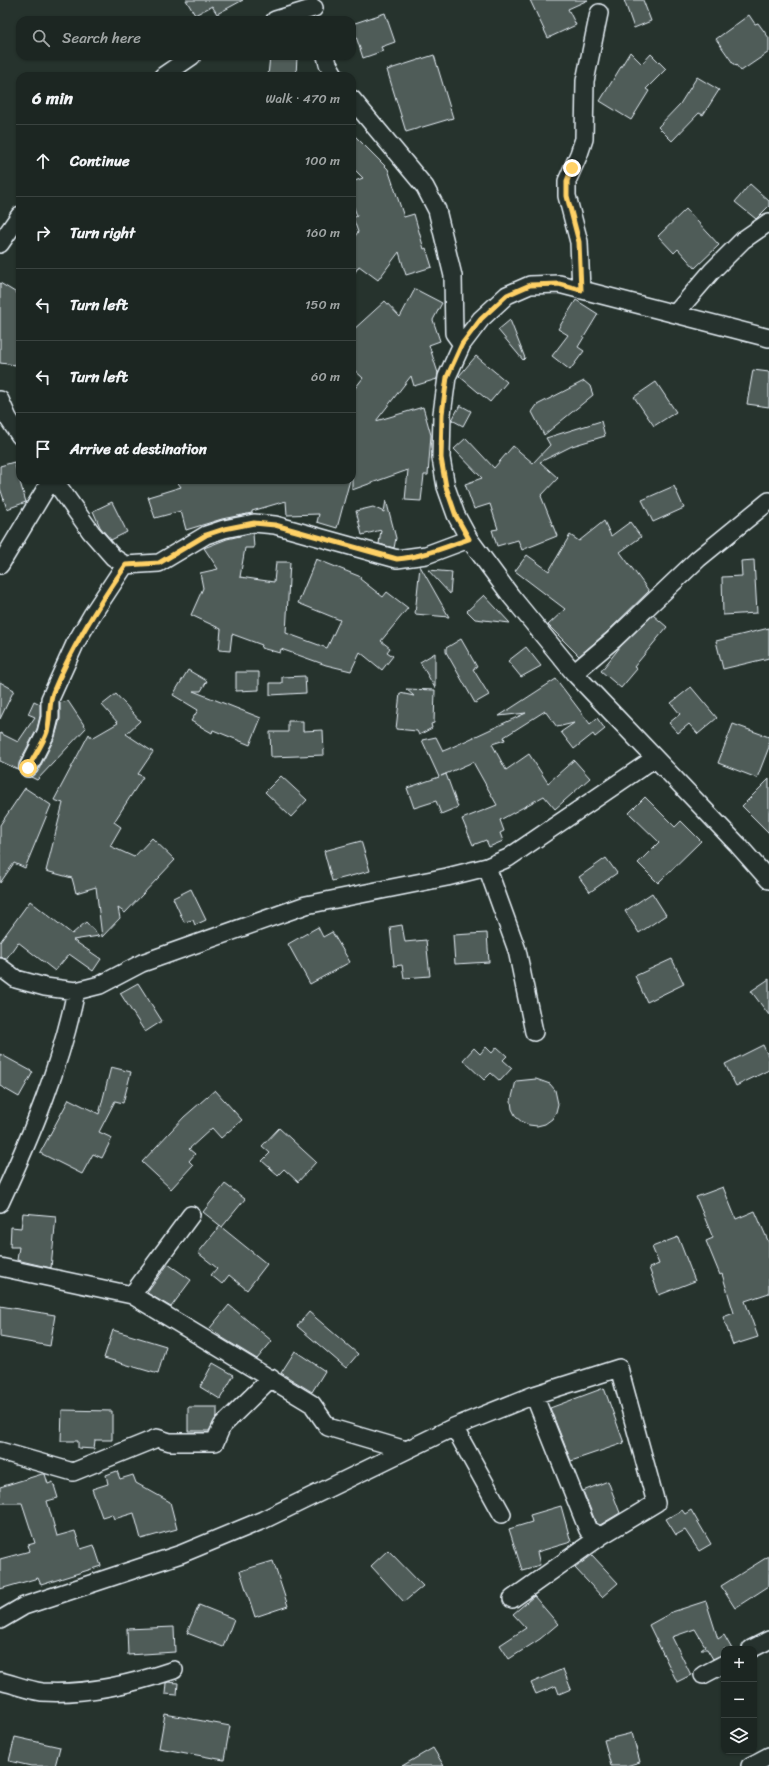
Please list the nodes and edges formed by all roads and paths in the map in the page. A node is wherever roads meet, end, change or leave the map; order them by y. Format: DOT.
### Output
graph roads {
  1 [pos="315,9"];
  2 [pos="598,13"];
  3 [pos="290,16"];
  4 [pos="186,60"];
  5 [pos="327,60"];
  6 [pos="169,72"];
  7 [pos="333,72"];
  8 [pos="356,104"];
  9 [pos="16,221"];
  10 [pos="769,222"];
  11 [pos="0,244"];
  12 [pos="581,290"];
  13 [pos="674,314"];
  14 [pos="769,338"];
  15 [pos="462,344"];
  16 [pos="0,400"];
  17 [pos="16,430"];
  18 [pos="51,484"];
  19 [pos="56,484"];
  20 [pos="769,501"];
  21 [pos="469,539"];
  22 [pos="0,565"];
  23 [pos="126,565"];
  24 [pos="574,673"];
  25 [pos="655,758"];
  26 [pos="28,768"];
  27 [pos="487,867"];
  28 [pos="769,880"];
  29 [pos="0,967"];
  30 [pos="76,991"];
  31 [pos="534,1032"];
  32 [pos="0,1203"];
  33 [pos="191,1215"];
  34 [pos="0,1267"];
  35 [pos="132,1295"];
  36 [pos="271,1378"];
  37 [pos="534,1395"];
  38 [pos="454,1427"];
  39 [pos="406,1450"];
  40 [pos="0,1451"];
  41 [pos="502,1514"];
  42 [pos="601,1536"];
  43 [pos="512,1599"];
  44 [pos="0,1620"];
  45 [pos="769,1640"];
  46 [pos="757,1646"];
  47 [pos="721,1666"];
  48 [pos="174,1670"];
  49 [pos="703,1675"];
  50 [pos="0,1681"];
  51 [pos="769,1756"];
  52 [pos="750,1766"];
  1 -- 3 [label="street"];
  2 -- 12 [label="street"];
  4 -- 6 [label="street"];
  5 -- 7 [label="street"];
  8 -- 15 [label="street"];
  9 -- 11 [label="street"];
  10 -- 13 [label="street"];
  12 -- 13 [label="street"];
  12 -- 15 [label="street"];
  13 -- 14 [label="street"];
  15 -- 21 [label="street"];
  16 -- 17 [label="street"];
  18 -- 22 [label="street"];
  19 -- 23 [label="street"];
  20 -- 24 [label="street"];
  21 -- 23 [label="street"];
  21 -- 24 [label="street"];
  23 -- 26 [label="street"];
  24 -- 25 [label="street"];
  25 -- 27 [label="street"];
  25 -- 28 [label="street"];
  27 -- 30 [label="street"];
  27 -- 31 [label="street"];
  29 -- 30 [label="street"];
  30 -- 32 [label="street"];
  33 -- 35 [label="street"];
  34 -- 35 [label="street"];
  35 -- 36 [label="street"];
  36 -- 39 [label="street"];
  36 -- 40 [label="street"];
  37 -- 38 [label="street"];
  37 -- 42 [label="street"];
  37 -- 42 [label="street"];
  38 -- 39 [label="street"];
  38 -- 41 [label="street"];
  39 -- 44 [label="street"];
  42 -- 43 [label="street"];
  45 -- 46 [label="street"];
  47 -- 49 [label="street"];
  48 -- 50 [label="street"];
  51 -- 52 [label="street"];
}
